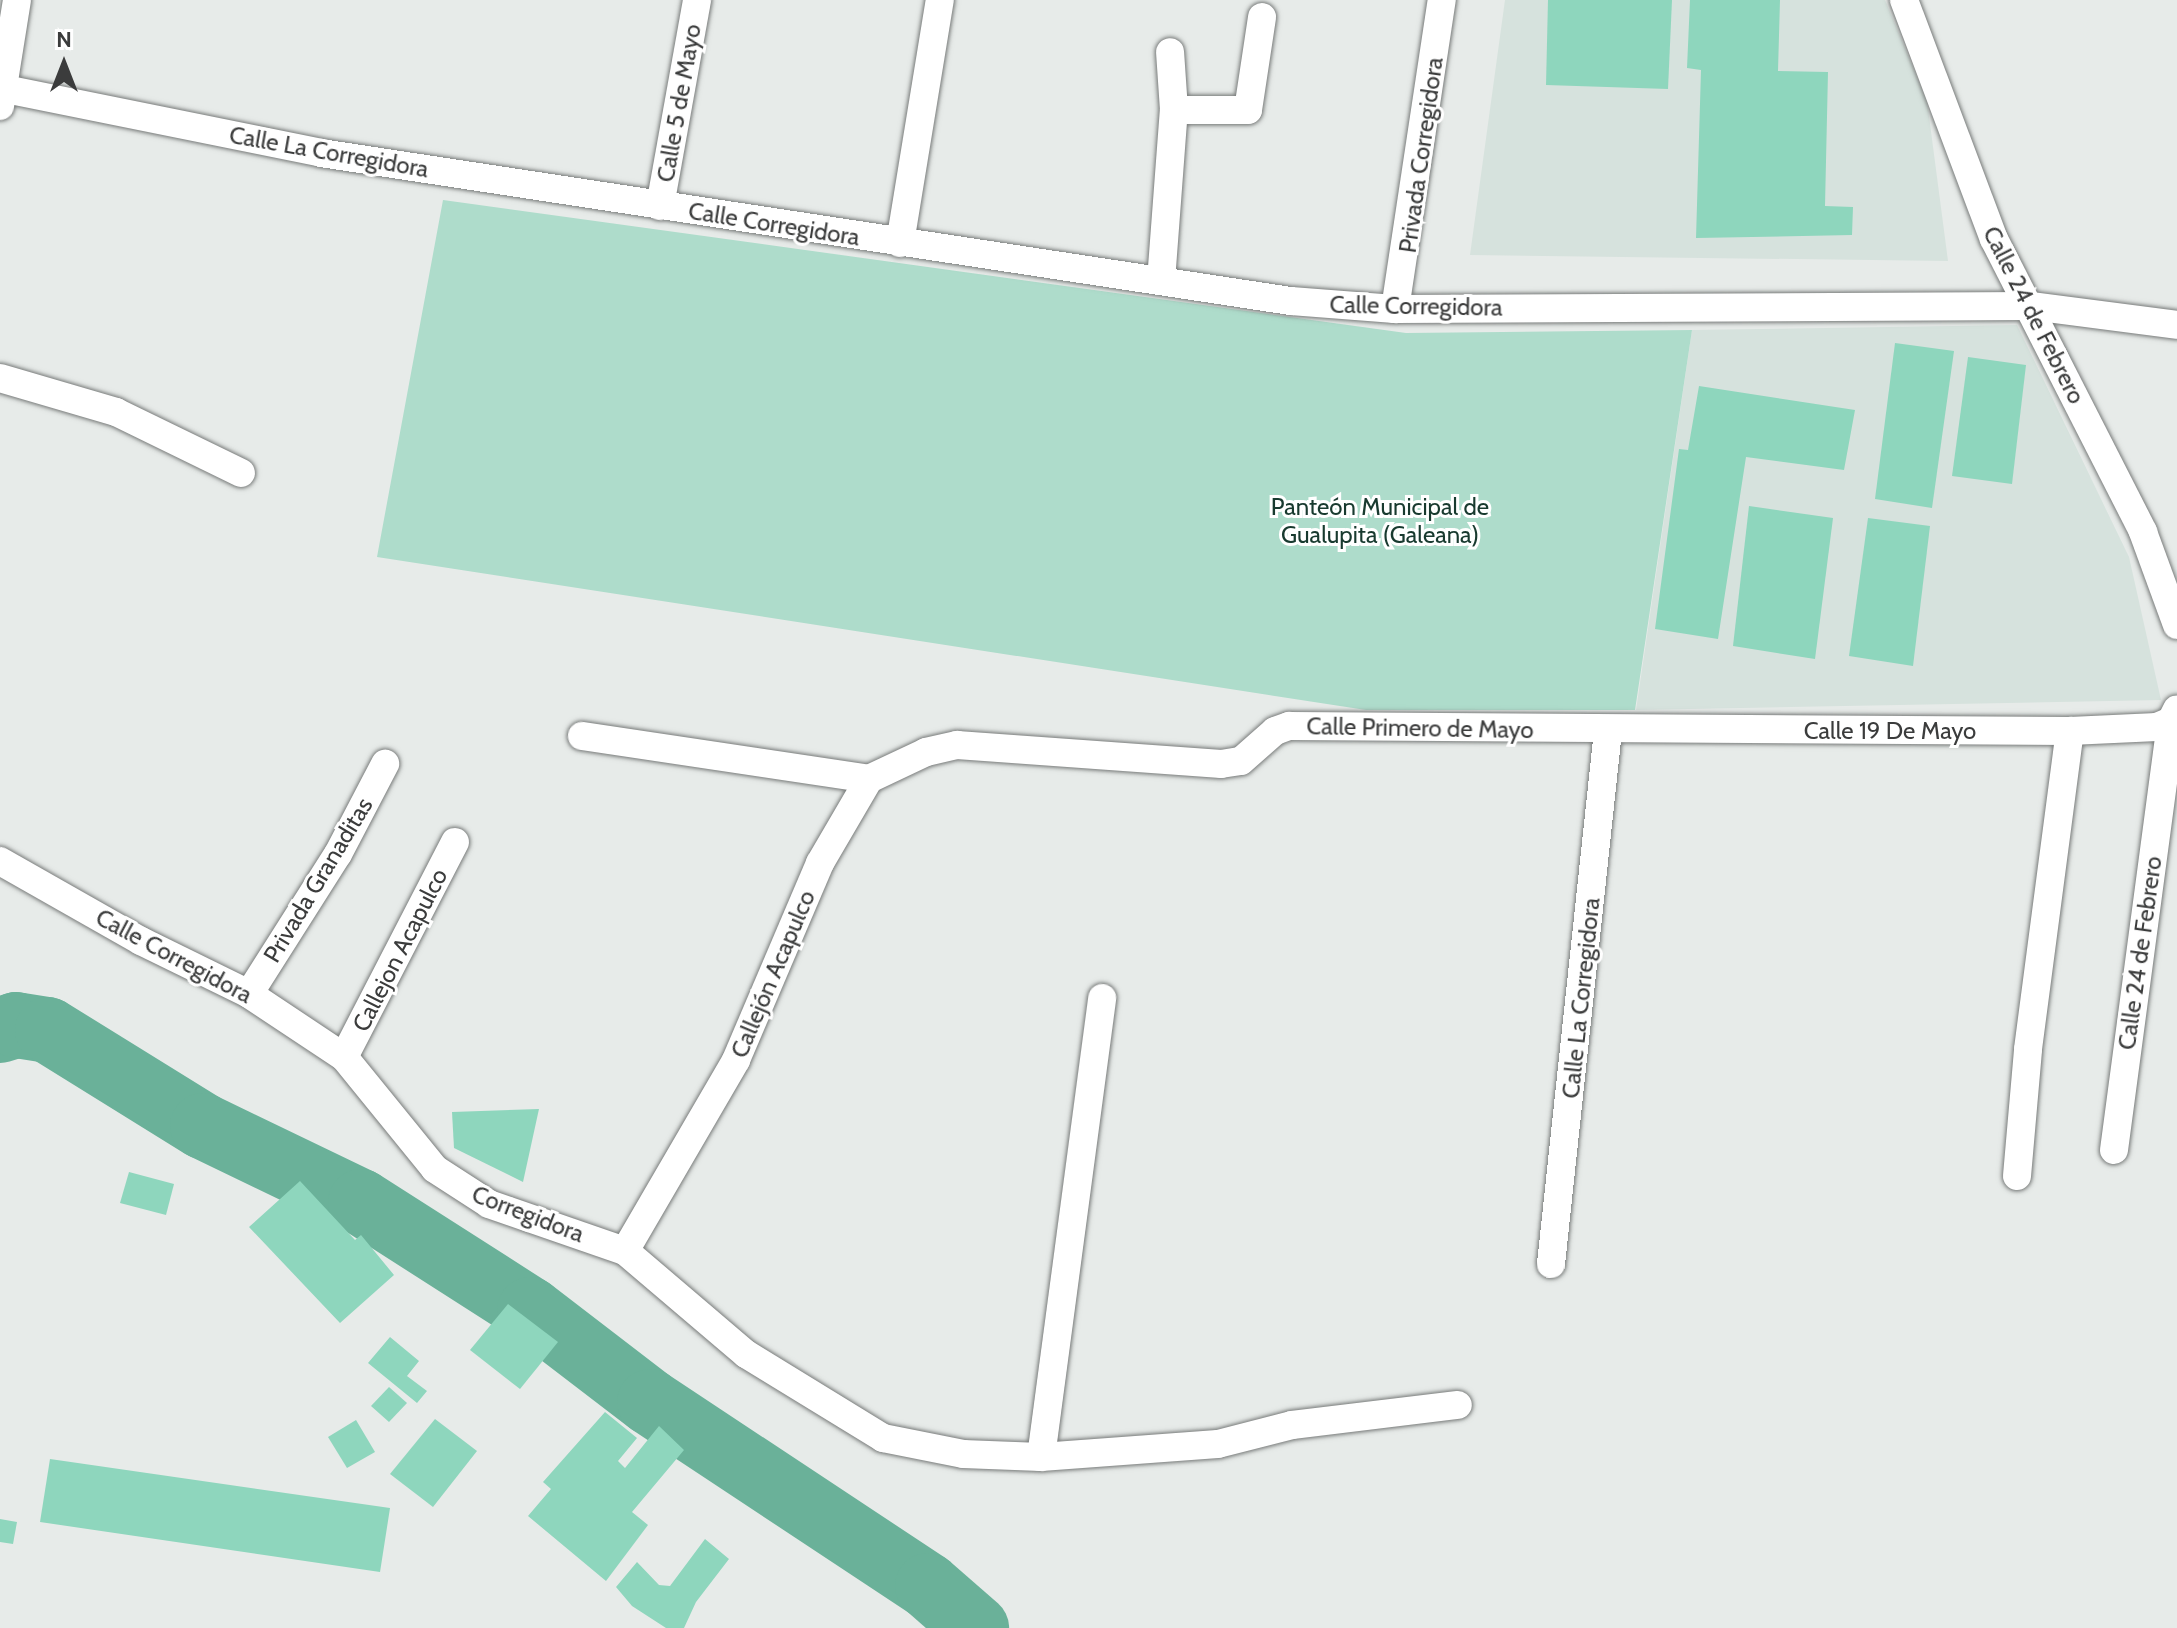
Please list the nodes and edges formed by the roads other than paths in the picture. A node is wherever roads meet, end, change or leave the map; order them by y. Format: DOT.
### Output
graph roads {
  1 [pos="17,0"];
  2 [pos="697,0"];
  3 [pos="940,0"];
  4 [pos="1442,0"];
  5 [pos="1904,0"];
  6 [pos="1262,17"];
  7 [pos="1170,52"];
  8 [pos="1,95"];
  9 [pos="1174,110"];
  10 [pos="660,206"];
  11 [pos="900,243"];
  12 [pos="1161,281"];
  13 [pos="2031,306"];
  14 [pos="1395,309"];
  15 [pos="2177,325"];
  16 [pos="0,378"];
  17 [pos="241,473"];
  18 [pos="2177,625"];
  19 [pos="2174,715"];
  20 [pos="1608,731"];
  21 [pos="2070,731"];
  22 [pos="582,736"];
  23 [pos="385,764"];
  24 [pos="869,779"];
  25 [pos="455,842"];
  26 [pos="0,861"];
  27 [pos="249,994"];
  28 [pos="1102,998"];
  29 [pos="344,1057"];
  30 [pos="2114,1150"];
  31 [pos="2017,1176"];
  32 [pos="625,1251"];
  33 [pos="1551,1264"];
  34 [pos="1458,1405"];
  35 [pos="1041,1457"];
  1 -- 8 [label="street"];
  2 -- 10 [label="street, Calle 5 de Mayo"];
  3 -- 11 [label="street"];
  4 -- 14 [label="street, Privada Corregidora"];
  5 -- 13 [label="street, Calle 24 de Febrero"];
  6 -- 9 [label="street"];
  7 -- 9 [label="street"];
  8 -- 10 [label="street, Calle La Corregidora"];
  9 -- 12 [label="street"];
  10 -- 11 [label="street, Calle Corregidora"];
  11 -- 12 [label="street, Calle Corregidora"];
  12 -- 14 [label="street, Calle Corregidora"];
  13 -- 14 [label="street, Calle Corregidora"];
  13 -- 15 [label="street, Calle Corregidora"];
  13 -- 18 [label="street, Calle 24 de Febrero"];
  16 -- 17 [label="street"];
  19 -- 21 [label="street, Calle 19 De Mayo"];
  19 -- 30 [label="street, Calle 24 de Febrero"];
  20 -- 21 [label="street, Calle 19 De Mayo"];
  20 -- 24 [label="street, Calle Primero de Mayo"];
  20 -- 33 [label="street, Calle La Corregidora"];
  21 -- 31 [label="street"];
  22 -- 24 [label="street"];
  23 -- 27 [label="street, Privada Granaditas"];
  24 -- 32 [label="street, Callejón Acapulco"];
  25 -- 29 [label="street, Callejon Acapulco"];
  26 -- 27 [label="street, Calle Corregidora"];
  27 -- 29 [label="street, Calle Corregidora"];
  28 -- 35 [label="street"];
  29 -- 32 [label="street, Corregidora"];
  32 -- 35 [label="street"];
  34 -- 35 [label="street"];
}
